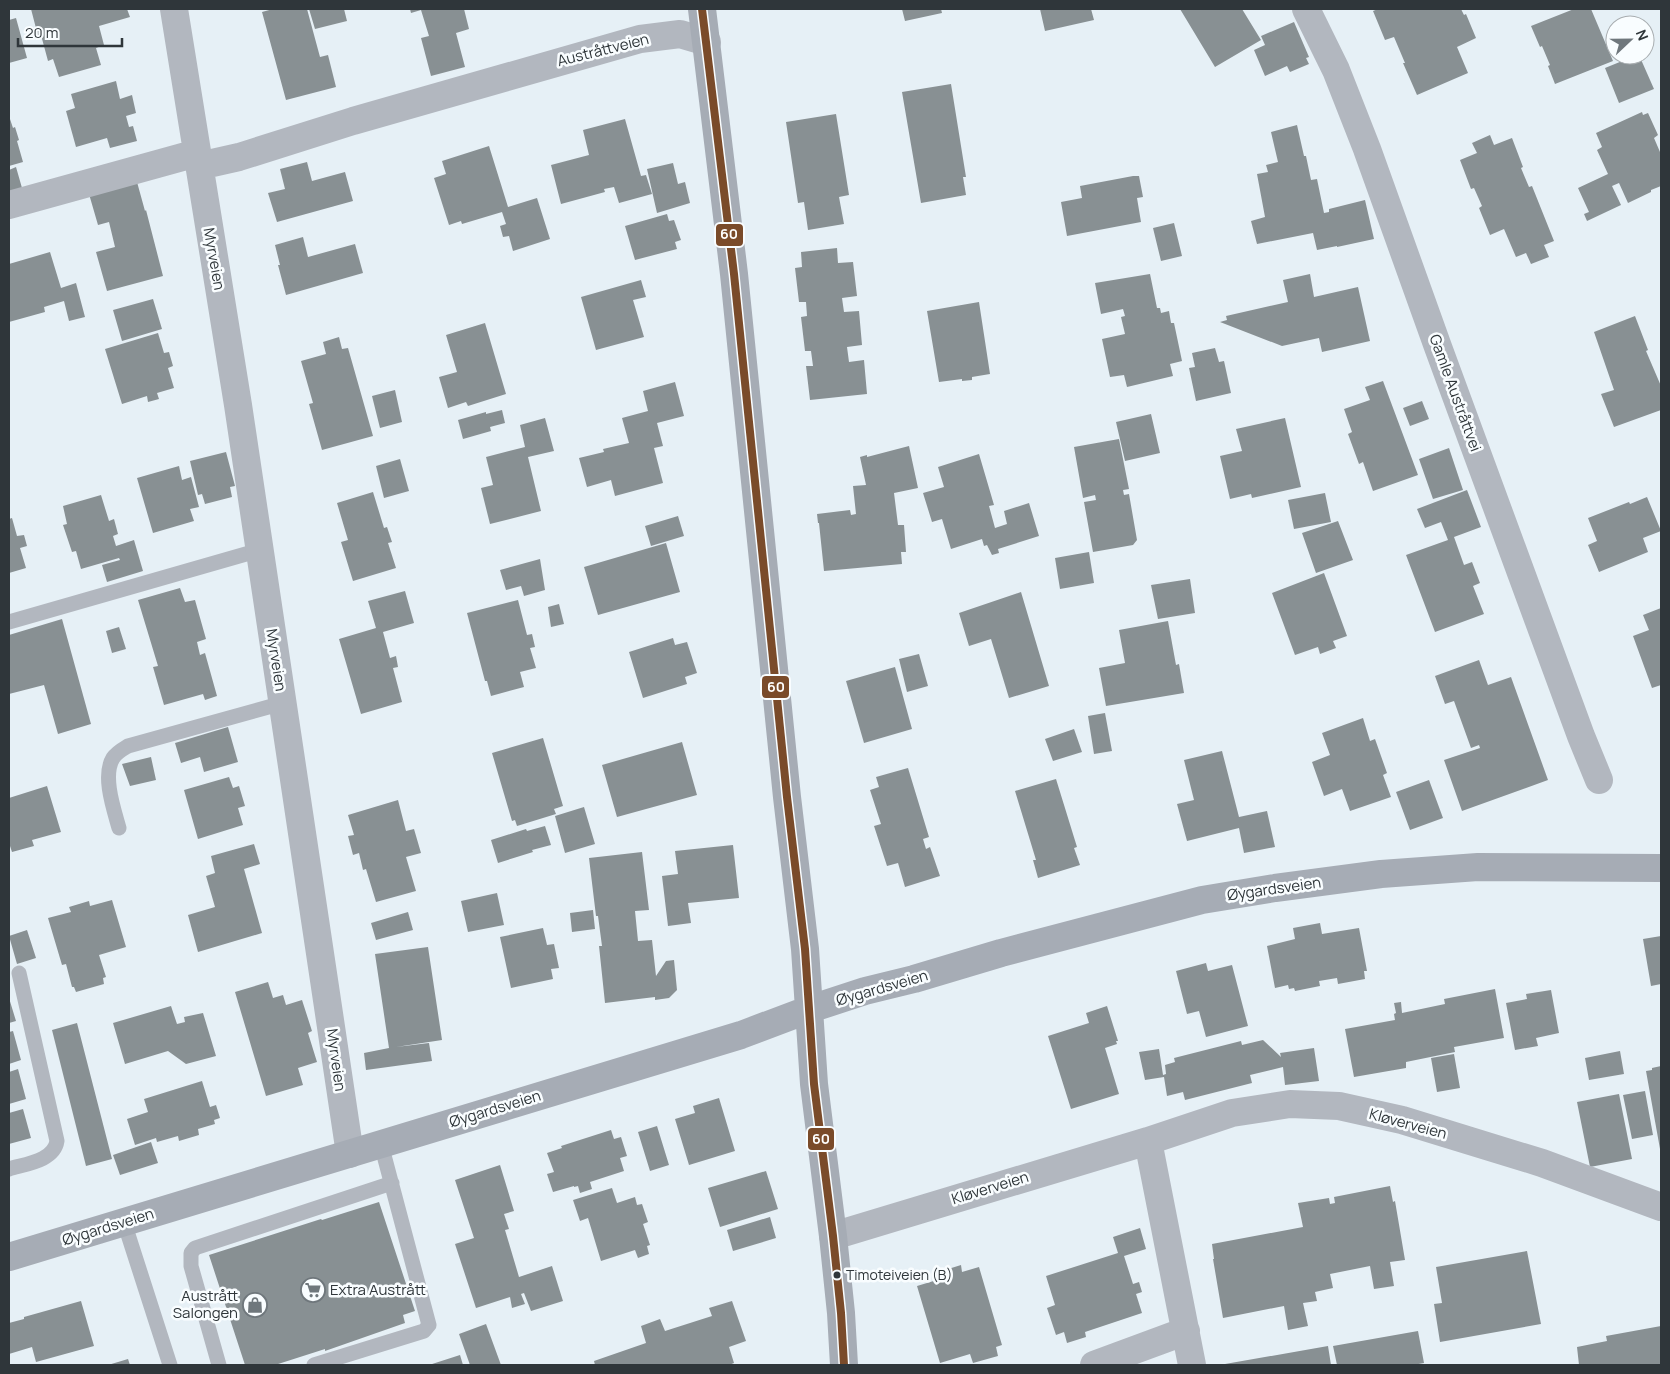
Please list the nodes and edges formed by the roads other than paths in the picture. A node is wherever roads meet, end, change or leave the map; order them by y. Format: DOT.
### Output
graph roads {
  1 [pos="174,9"];
  2 [pos="702,9"];
  3 [pos="1306,9"];
  4 [pos="707,42"];
  5 [pos="198,160"];
  6 [pos="9,205"];
  7 [pos="260,550"];
  8 [pos="9,622"];
  9 [pos="283,703"];
  10 [pos="1599,780"];
  11 [pos="119,828"];
  12 [pos="1661,868"];
  13 [pos="19,973"];
  14 [pos="810,1009"];
  15 [pos="1148,1141"];
  16 [pos="381,1144"];
  17 [pos="350,1154"];
  18 [pos="9,1169"];
  19 [pos="392,1182"];
  20 [pos="1661,1207"];
  21 [pos="124,1222"];
  22 [pos="833,1236"];
  23 [pos="9,1257"];
  24 [pos="1186,1331"];
  25 [pos="170,1365"];
  26 [pos="219,1365"];
  27 [pos="314,1365"];
  28 [pos="844,1365"];
  29 [pos="1094,1365"];
  30 [pos="1192,1365"];
  1 -- 5 [label="street, Myrveien"];
  2 -- 4 [label="main road"];
  3 -- 10 [label="street, Gamle Austråttvei"];
  4 -- 5 [label="street, Austråttveien"];
  4 -- 14 [label="main road"];
  5 -- 6 [label="street"];
  5 -- 7 [label="street, Myrveien"];
  7 -- 8 [label="lane"];
  7 -- 9 [label="street, Myrveien"];
  9 -- 11 [label="lane"];
  9 -- 17 [label="street, Myrveien"];
  12 -- 14 [label="main road, Øygardsveien"];
  13 -- 18 [label="lane"];
  14 -- 16 [label="main road, Øygardsveien"];
  14 -- 22 [label="main road"];
  15 -- 20 [label="street, Kløverveien"];
  15 -- 22 [label="street, Kløverveien"];
  15 -- 24 [label="street"];
  16 -- 17 [label="main road, Øygardsveien"];
  16 -- 19 [label="lane"];
  17 -- 21 [label="main road, Øygardsveien"];
  19 -- 26 [label="lane"];
  19 -- 27 [label="lane"];
  21 -- 23 [label="main road, Øygardsveien"];
  21 -- 25 [label="lane"];
  22 -- 28 [label="main road"];
  24 -- 29 [label="street"];
  24 -- 30 [label="street"];
}
